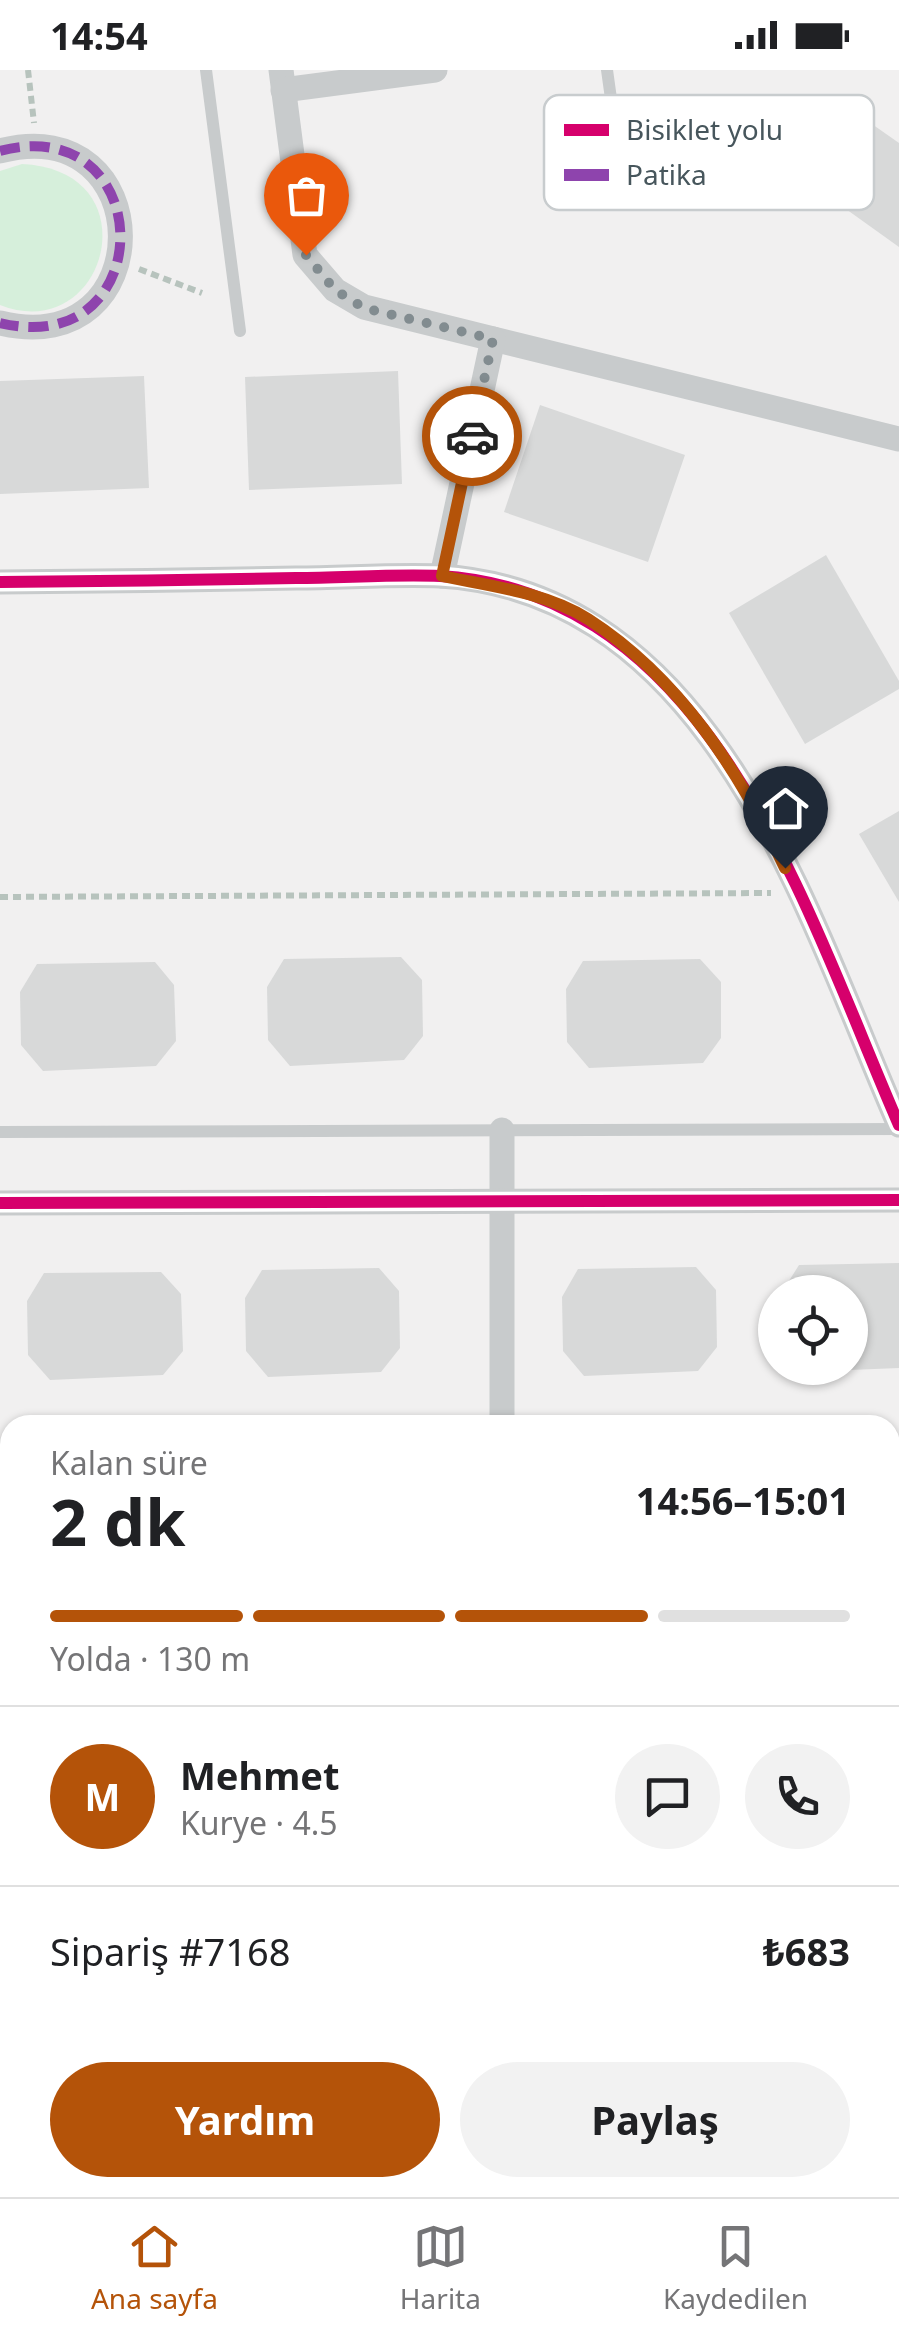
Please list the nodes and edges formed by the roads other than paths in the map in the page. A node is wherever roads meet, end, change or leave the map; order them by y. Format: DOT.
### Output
graph roads {
  1 [pos="206,70"];
  2 [pos="434,70"];
  3 [pos="607,70"];
  4 [pos="282,80"];
  5 [pos="610,95"];
  6 [pos="0,151"];
  7 [pos="0,323"];
  8 [pos="240,331"];
  9 [pos="493,339"];
  10 [pos="899,439"];
  11 [pos="442,576"];
  12 [pos="0,582"];
  13 [pos="899,1127"];
  14 [pos="502,1130"];
  15 [pos="0,1132"];
  16 [pos="899,1200"];
  17 [pos="502,1202"];
  18 [pos="0,1203"];
  19 [pos="502,1415"];
  1 -- 8 [label="lane"];
  2 -- 4 [label="street"];
  3 -- 5 [label="lane"];
  4 -- 9 [label="street"];
  6 -- 7 [label="street"];
  9 -- 10 [label="street"];
  9 -- 11 [label="street"];
  11 -- 12 [label="street"];
  11 -- 13 [label="street"];
  13 -- 14 [label="lane"];
  14 -- 15 [label="lane"];
  14 -- 17 [label="street"];
  16 -- 17 [label="street"];
  17 -- 18 [label="street"];
  17 -- 19 [label="street"];
}
